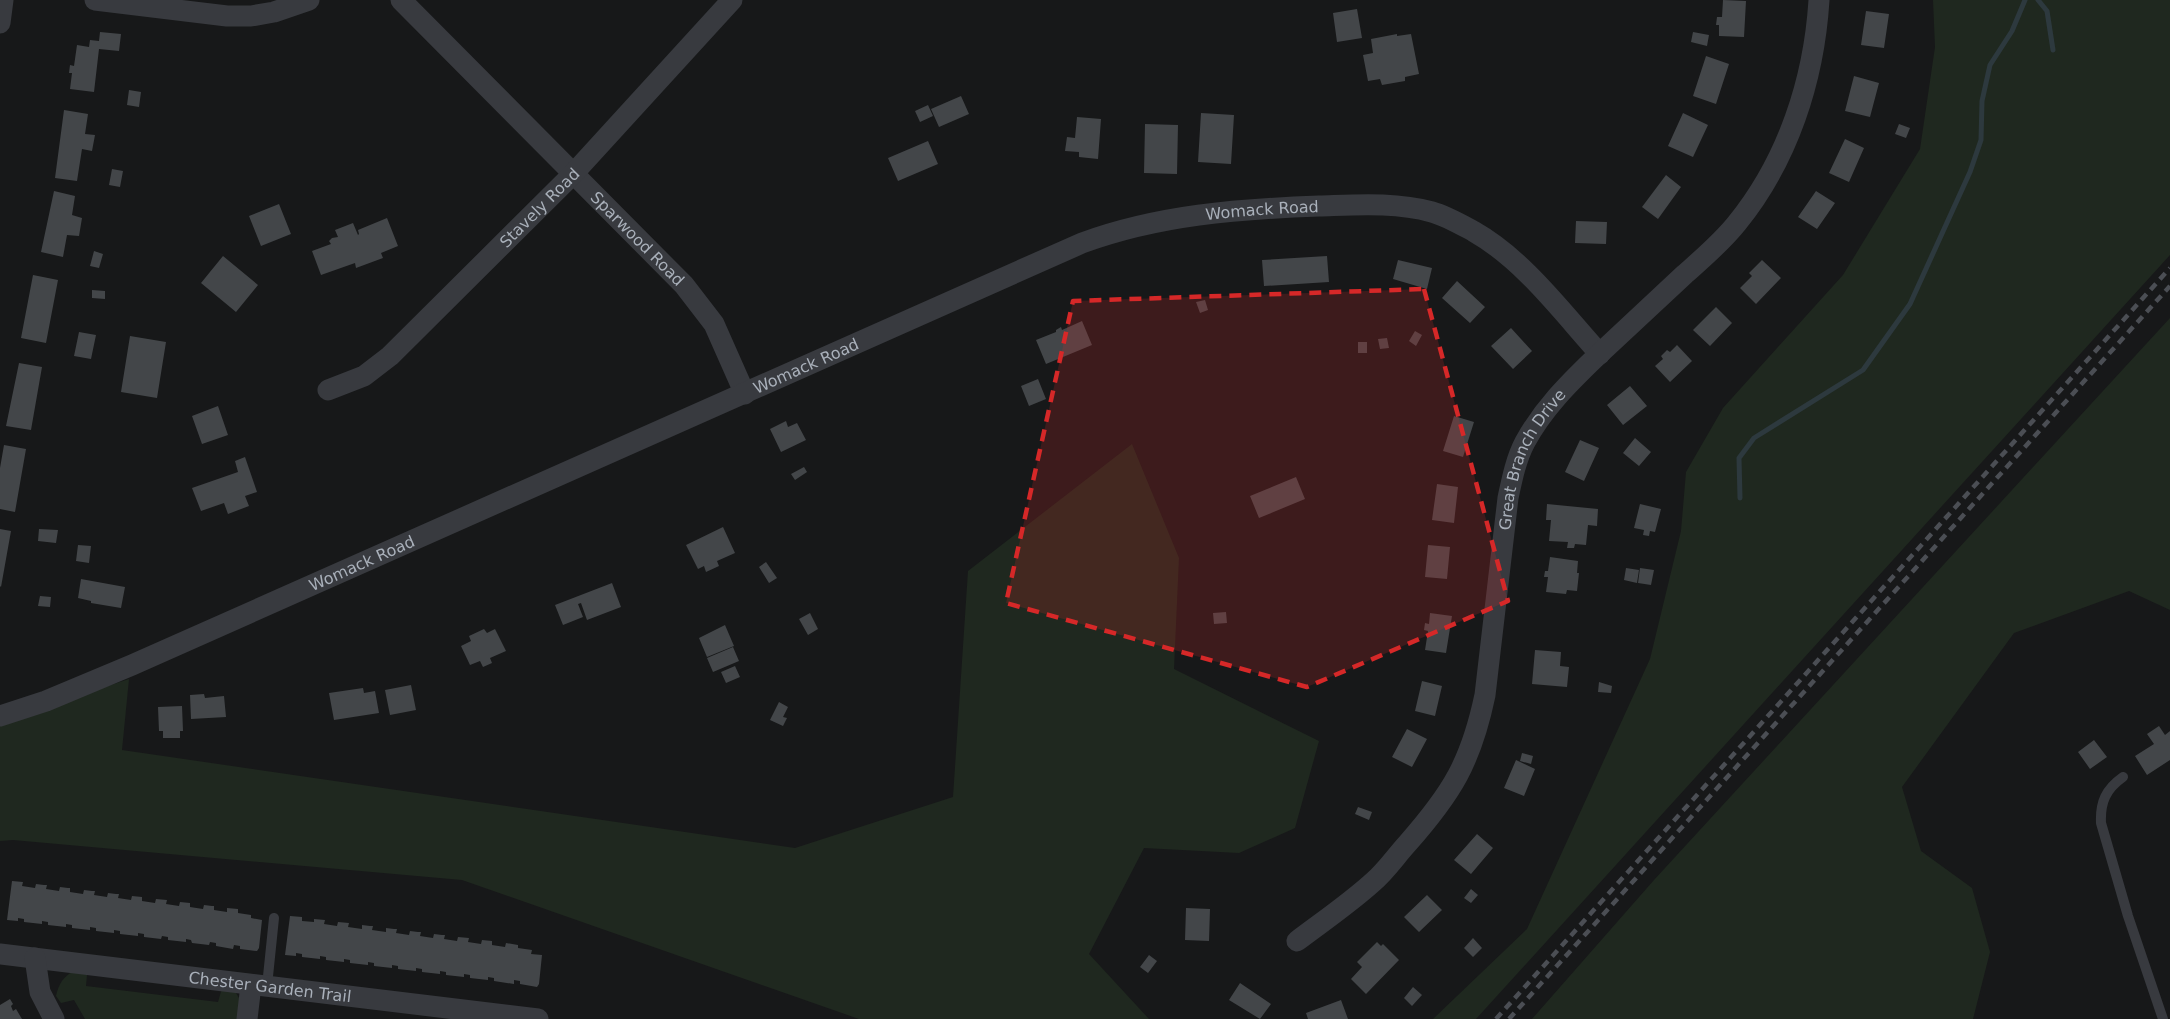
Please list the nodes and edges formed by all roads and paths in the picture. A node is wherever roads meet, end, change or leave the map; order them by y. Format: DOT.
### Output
graph roads {
  1 [pos="3,0"];
  2 [pos="94,0"];
  3 [pos="309,0"];
  4 [pos="401,0"];
  5 [pos="732,0"];
  6 [pos="1819,0"];
  7 [pos="0,23"];
  8 [pos="573,174"];
  9 [pos="1600,354"];
  10 [pos="328,390"];
  11 [pos="745,393"];
  12 [pos="0,716"];
  13 [pos="2123,777"];
  14 [pos="274,918"];
  15 [pos="1297,941"];
  16 [pos="0,954"];
  17 [pos="35,958"];
  18 [pos="259,986"];
  19 [pos="54,1019"];
  20 [pos="247,1019"];
  21 [pos="538,1019"];
  22 [pos="2163,1019"];
  1 -- 7 [label="street"];
  2 -- 3 [label="street"];
  4 -- 8 [label="street, Sparwood Road"];
  5 -- 8 [label="street, Stavely Road"];
  6 -- 9 [label="street, Great Branch Drive"];
  8 -- 10 [label="street, Stavely Road"];
  8 -- 11 [label="street, Sparwood Road"];
  9 -- 11 [label="street, Womack Road"];
  9 -- 15 [label="street, Great Branch Drive"];
  11 -- 12 [label="street, Womack Road"];
  13 -- 22 [label="lane"];
  14 -- 18 [label="lane"];
  16 -- 17 [label="street, Chester Garden Trail"];
  17 -- 18 [label="street, Chester Garden Trail"];
  17 -- 19 [label="street"];
  18 -- 20 [label="street"];
  18 -- 21 [label="street, Chester Garden Trail"];
}
